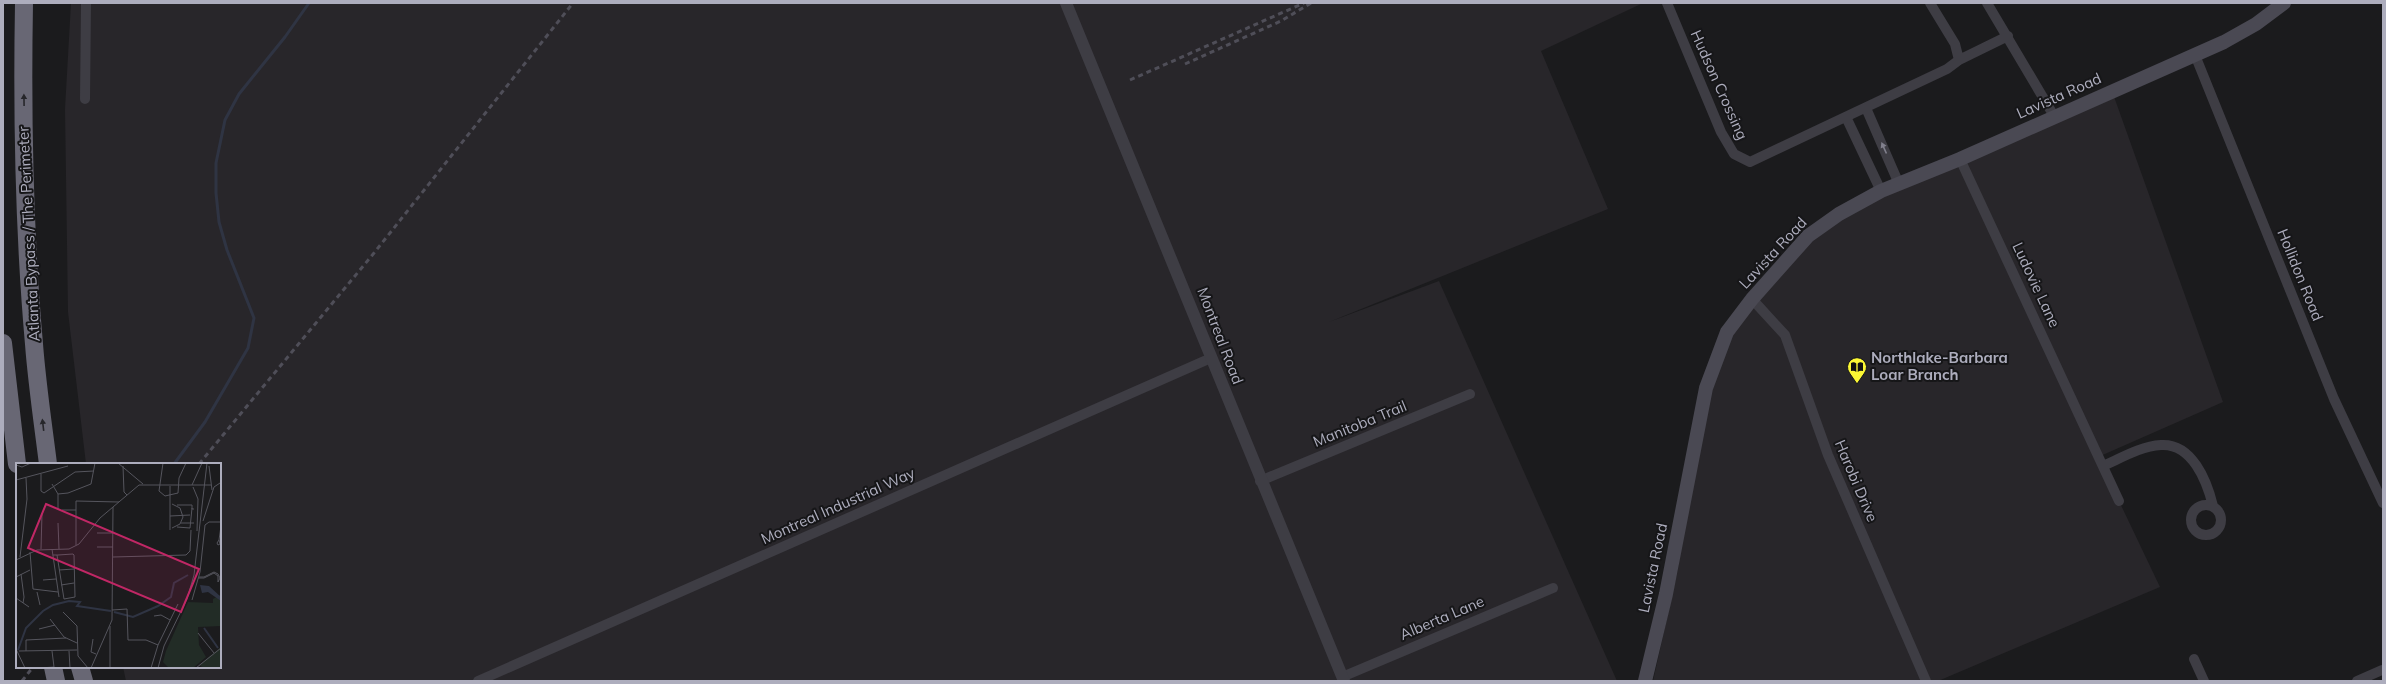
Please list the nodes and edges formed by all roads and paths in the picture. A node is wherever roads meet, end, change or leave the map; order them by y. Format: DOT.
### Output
graph roads {
  1 [pos="24,3"];
  2 [pos="86,3"];
  3 [pos="1066,3"];
  4 [pos="1667,3"];
  5 [pos="1930,3"];
  6 [pos="1987,3"];
  7 [pos="2284,3"];
  8 [pos="2008,36"];
  9 [pos="2196,55"];
  10 [pos="1959,60"];
  11 [pos="85,99"];
  12 [pos="1866,108"];
  13 [pos="2054,116"];
  14 [pos="1846,117"];
  15 [pos="1960,159"];
  16 [pos="1899,184"];
  17 [pos="1880,191"];
  18 [pos="1752,299"];
  19 [pos="3,343"];
  20 [pos="1211,358"];
  21 [pos="1470,394"];
  22 [pos="17,463"];
  23 [pos="48,463"];
  24 [pos="2103,466"];
  25 [pos="1260,480"];
  26 [pos="2119,501"];
  27 [pos="2383,503"];
  28 [pos="2213,506"];
  29 [pos="1553,588"];
  30 [pos="2194,659"];
  31 [pos="53,668"];
  32 [pos="2382,670"];
  33 [pos="1343,679"];
  34 [pos="56,681"];
  35 [pos="478,681"];
  36 [pos="1645,681"];
  37 [pos="1926,681"];
  38 [pos="2204,681"];
  39 [pos="2357,681"];
  23 -- 1 [label="highway, Atlanta Bypass / The Perimeter, one-way"];
  2 -- 11 [label="street"];
  3 -- 20 [label="street, Montreal Road"];
  4 -- 14 [label="street, Hudson Crossing"];
  5 -- 10 [label="street"];
  6 -- 8 [label="street"];
  7 -- 9 [label="main road, Lavista Road"];
  8 -- 10 [label="street, Hudson Crossing"];
  8 -- 13 [label="street"];
  9 -- 13 [label="main road, Lavista Road"];
  9 -- 27 [label="street, Hollidon Road"];
  10 -- 12 [label="street, Hudson Crossing"];
  12 -- 14 [label="street, Hudson Crossing"];
  16 -- 12 [label="street, one-way"];
  13 -- 15 [label="main road, Lavista Road"];
  14 -- 17 [label="street"];
  15 -- 16 [label="main road, Lavista Road"];
  15 -- 24 [label="street, Ludovie Lane"];
  16 -- 17 [label="main road, Lavista Road"];
  17 -- 18 [label="main road, Lavista Road"];
  18 -- 36 [label="main road, Lavista Road"];
  18 -- 37 [label="street, Harobi Drive"];
  19 -- 22 [label="highway"];
  20 -- 25 [label="street, Montreal Road"];
  20 -- 35 [label="street, Montreal Industrial Way"];
  21 -- 25 [label="street, Manitoba Trail"];
  24 -- 26 [label="street, Ludovie Lane"];
  24 -- 28 [label="street"];
  25 -- 33 [label="street, Montreal Road"];
  29 -- 33 [label="street, Alberta Lane"];
  30 -- 38 [label="street"];
  31 -- 34 [label="highway"];
  32 -- 39 [label="street"];
}
